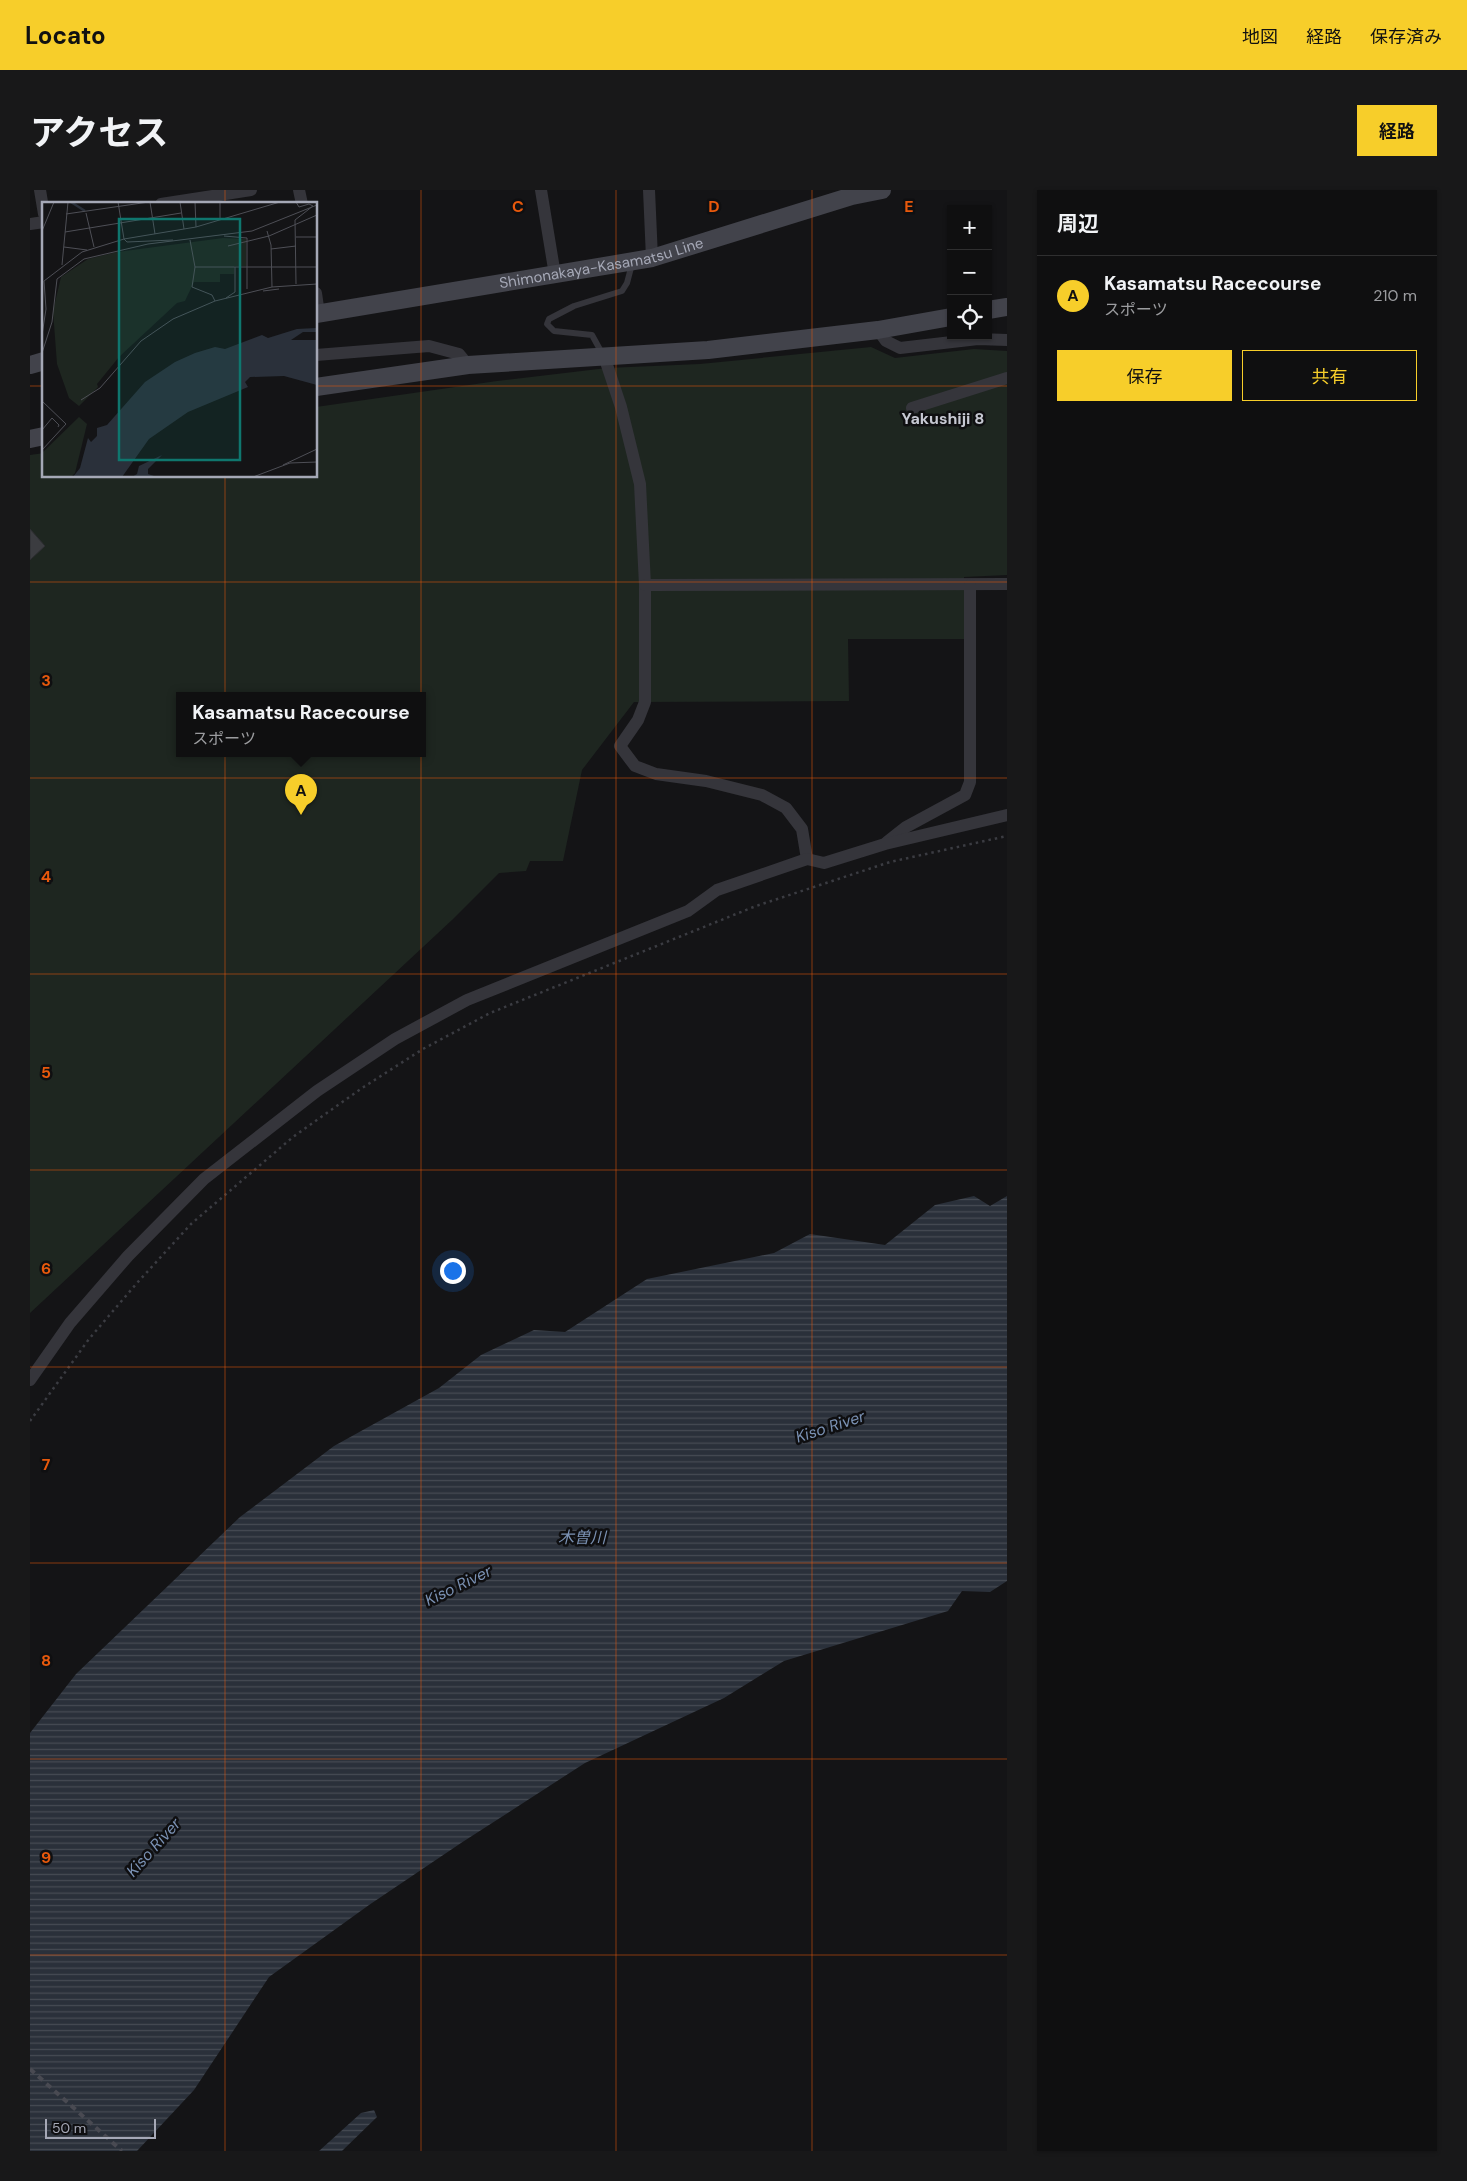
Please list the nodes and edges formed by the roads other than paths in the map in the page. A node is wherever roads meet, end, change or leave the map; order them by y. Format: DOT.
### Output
graph roads {
  1 [pos="251,190"];
  2 [pos="541,190"];
  3 [pos="649,190"];
  4 [pos="882,190"];
  5 [pos="851,193"];
  6 [pos="174,202"];
  7 [pos="652,258"];
  8 [pos="632,261"];
  9 [pos="555,275"];
  10 [pos="1007,307"];
  11 [pos="992,309"];
  12 [pos="318,314"];
  13 [pos="947,318"];
  14 [pos="878,330"];
  15 [pos="1007,340"];
  16 [pos="318,355"];
  17 [pos="604,356"];
  18 [pos="42,362"];
  19 [pos="468,365"];
  20 [pos="30,366"];
  21 [pos="1007,378"];
  22 [pos="318,387"];
  23 [pos="912,408"];
  24 [pos="1007,584"];
  25 [pos="645,585"];
  26 [pos="970,585"];
  27 [pos="1007,816"];
  28 [pos="886,844"];
  29 [pos="807,859"];
  30 [pos="30,1380"];
  1 -- 6 [label="street"];
  2 -- 9 [label="street"];
  3 -- 7 [label="street"];
  4 -- 5 [label="street, Shimonakaya-Kasamatsu Line"];
  5 -- 7 [label="street, Shimonakaya-Kasamatsu Line"];
  7 -- 8 [label="street, Shimonakaya-Kasamatsu Line"];
  8 -- 9 [label="street, Shimonakaya-Kasamatsu Line"];
  8 -- 17 [label="lane"];
  9 -- 12 [label="street, Shimonakaya-Kasamatsu Line"];
  10 -- 11 [label="street"];
  13 -- 14 [label="street"];
  14 -- 15 [label="street"];
  14 -- 17 [label="street"];
  16 -- 19 [label="street"];
  17 -- 19 [label="street"];
  17 -- 25 [label="street"];
  18 -- 20 [label="street"];
  19 -- 22 [label="street"];
  21 -- 23 [label="street"];
  24 -- 26 [label="street"];
  25 -- 26 [label="street"];
  25 -- 29 [label="street"];
  26 -- 28 [label="street"];
  27 -- 28 [label="street"];
  28 -- 29 [label="street"];
  29 -- 30 [label="street"];
}
